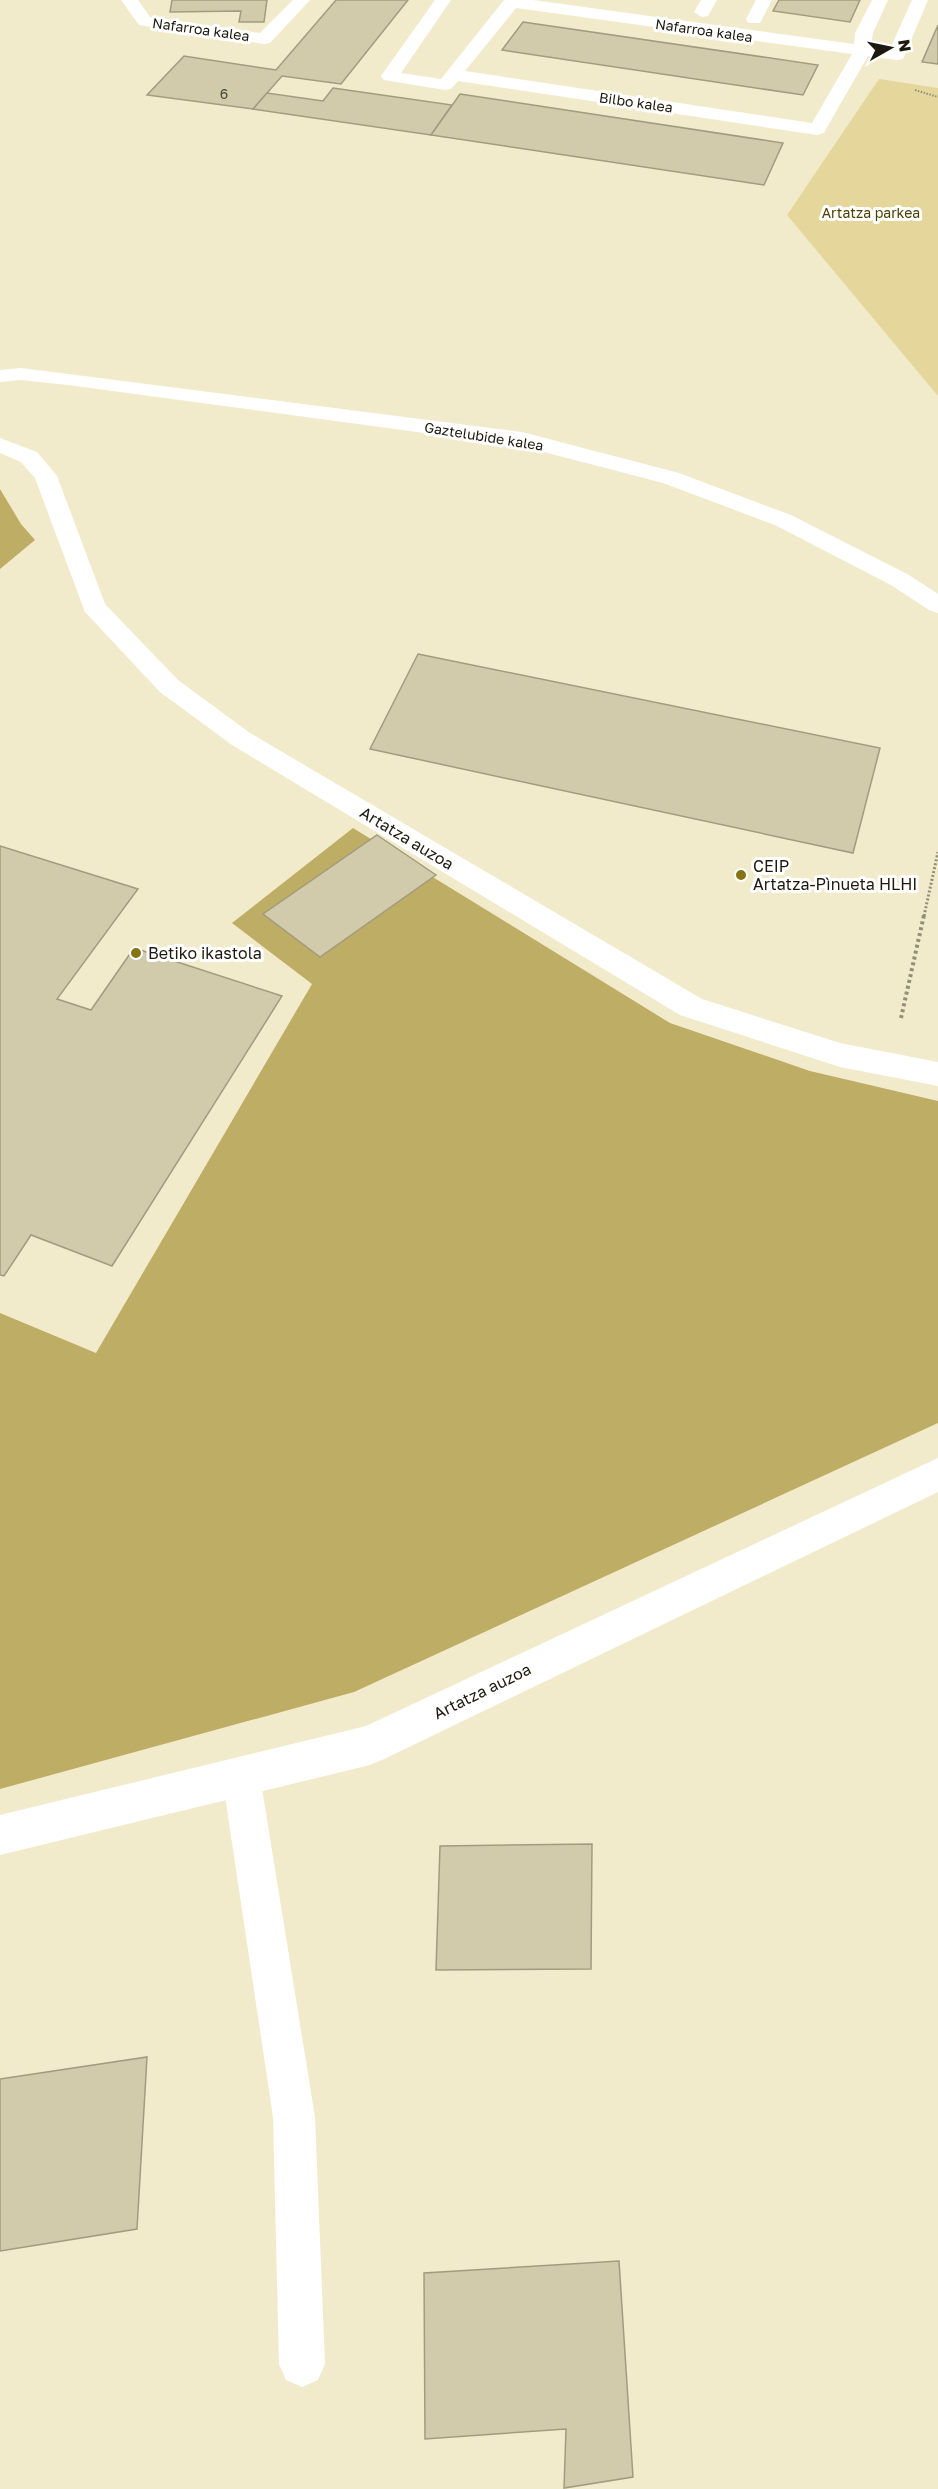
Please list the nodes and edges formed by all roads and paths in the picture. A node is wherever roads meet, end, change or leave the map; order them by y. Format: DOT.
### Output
graph roads {
  1 [pos="129,0"];
  2 [pos="302,0"];
  3 [pos="443,0"];
  4 [pos="764,0"];
  5 [pos="880,0"];
  6 [pos="920,0"];
  7 [pos="512,1"];
  8 [pos="706,6"];
  9 [pos="682,8"];
  10 [pos="754,19"];
  11 [pos="798,24"];
  12 [pos="842,30"];
  13 [pos="864,33"];
  14 [pos="902,38"];
  15 [pos="862,52"];
  16 [pos="469,57"];
  17 [pos="493,61"];
  18 [pos="454,75"];
  19 [pos="0,376"];
  20 [pos="0,445"];
  21 [pos="938,605"];
  22 [pos="938,852"];
  23 [pos="890,1065"];
  24 [pos="938,1074"];
  25 [pos="938,1474"];
  26 [pos="241,1776"];
  27 [pos="0,1835"];
  28 [pos="302,2364"];
  1 -- 2 [label="street, Nafarroa kalea"];
  3 -- 18 [label="street"];
  4 -- 10 [label="street"];
  5 -- 13 [label="street"];
  6 -- 14 [label="street"];
  7 -- 15 [label="street, Nafarroa kalea"];
  7 -- 16 [label="street"];
  8 -- 9 [label="street, Nafarroa kalea"];
  8 -- 10 [label="street, Nafarroa kalea"];
  10 -- 11 [label="street, Nafarroa kalea"];
  12 -- 13 [label="street"];
  13 -- 14 [label="street"];
  13 -- 15 [label="street"];
  14 -- 15 [label="street, Nafarroa kalea"];
  15 -- 18 [label="street, Bilbo kalea"];
  16 -- 17 [label="street"];
  16 -- 18 [label="street"];
  19 -- 21 [label="street, Gaztelubide kalea"];
  20 -- 23 [label="street, Artatza auzoa"];
  22 -- 23 [label="path"];
  23 -- 24 [label="street, Artatza auzoa"];
  25 -- 26 [label="street, Artatza auzoa"];
  26 -- 27 [label="street, Artatza auzoa"];
  26 -- 28 [label="lane"];
}
